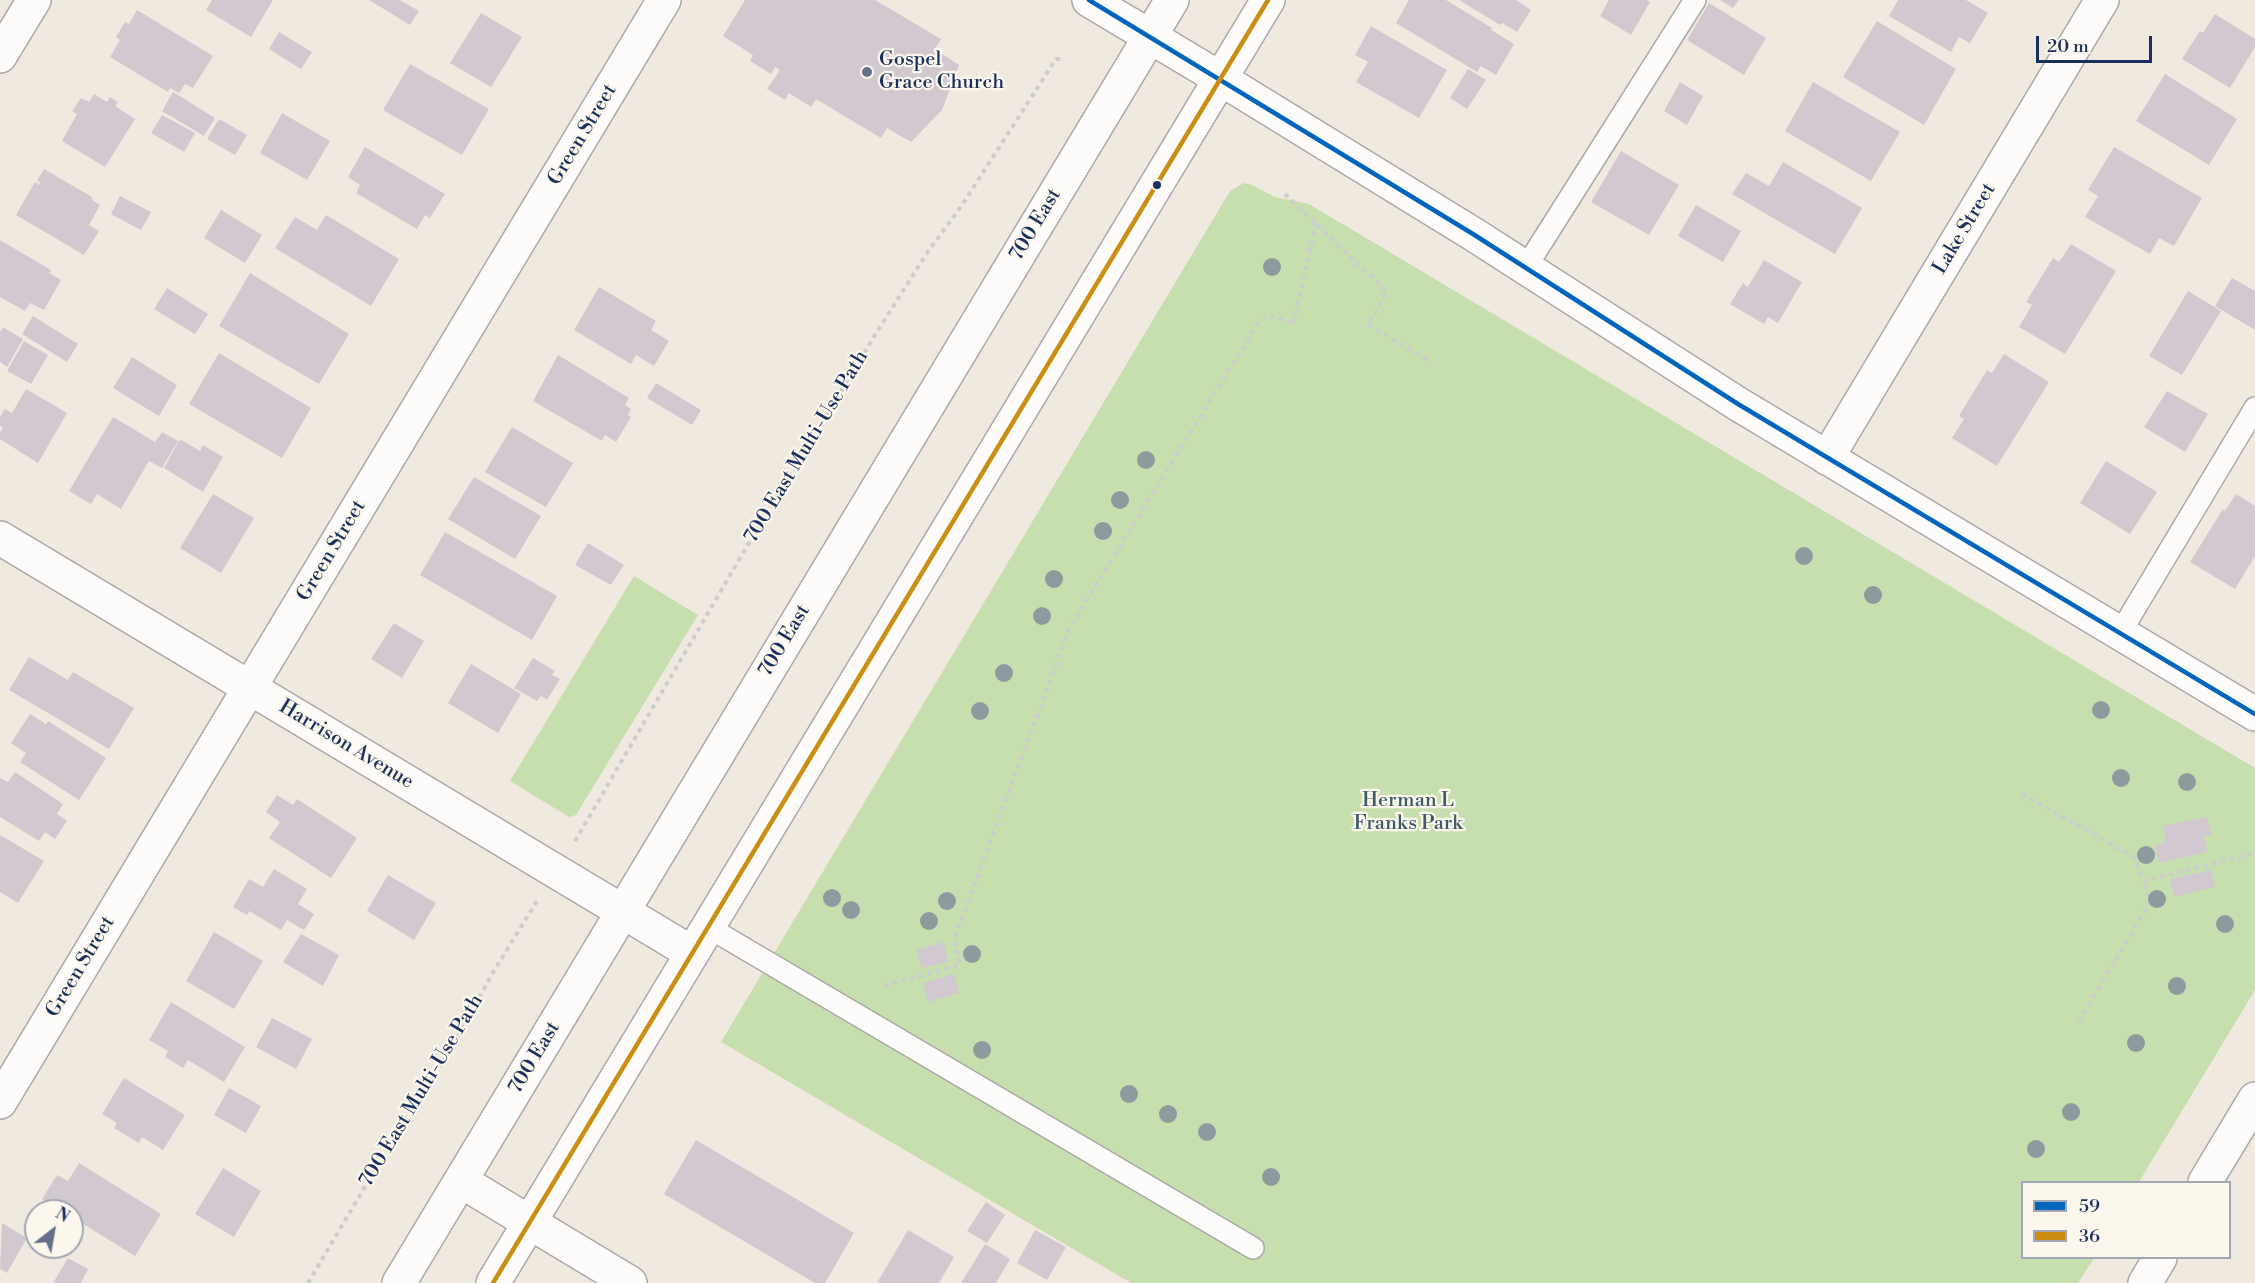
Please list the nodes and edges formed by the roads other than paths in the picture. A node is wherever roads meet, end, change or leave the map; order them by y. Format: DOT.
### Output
graph roads {
  1 [pos="34,0"];
  2 [pos="664,0"];
  3 [pos="1089,0"];
  4 [pos="1172,0"];
  5 [pos="1269,0"];
  6 [pos="1695,0"];
  7 [pos="2102,0"];
  8 [pos="1149,36"];
  9 [pos="0,56"];
  10 [pos="1221,79"];
  11 [pos="1526,267"];
  12 [pos="2255,408"];
  13 [pos="1827,458"];
  14 [pos="0,538"];
  15 [pos="2120,633"];
  16 [pos="250,687"];
  17 [pos="2255,714"];
  18 [pos="623,912"];
  19 [pos="700,940"];
  20 [pos="2255,1099"];
  21 [pos="0,1102"];
  22 [pos="461,1181"];
  23 [pos="2206,1181"];
  24 [pos="529,1222"];
  25 [pos="1253,1248"];
  26 [pos="2159,1259"];
  27 [pos="399,1283"];
  28 [pos="493,1283"];
  29 [pos="630,1283"];
  30 [pos="2145,1283"];
  1 -- 9 [label="street"];
  2 -- 16 [label="street, Green Street"];
  3 -- 8 [label="street"];
  4 -- 8 [label="street, 700 East"];
  5 -- 10 [label="street"];
  6 -- 11 [label="lane"];
  7 -- 13 [label="street, Lake Street"];
  8 -- 10 [label="street"];
  8 -- 18 [label="street, 700 East"];
  10 -- 11 [label="street"];
  10 -- 19 [label="street"];
  11 -- 13 [label="street"];
  12 -- 15 [label="lane"];
  13 -- 15 [label="street"];
  14 -- 16 [label="street, Harrison Avenue"];
  15 -- 17 [label="street"];
  16 -- 18 [label="street, Harrison Avenue"];
  16 -- 21 [label="street, Green Street"];
  18 -- 19 [label="street, Harrison Avenue"];
  18 -- 22 [label="street, 700 East"];
  19 -- 24 [label="street"];
  19 -- 25 [label="lane"];
  20 -- 23 [label="street"];
  22 -- 24 [label="street"];
  22 -- 27 [label="street, 700 East"];
  24 -- 28 [label="street"];
  24 -- 29 [label="street"];
  26 -- 30 [label="street"];
}
